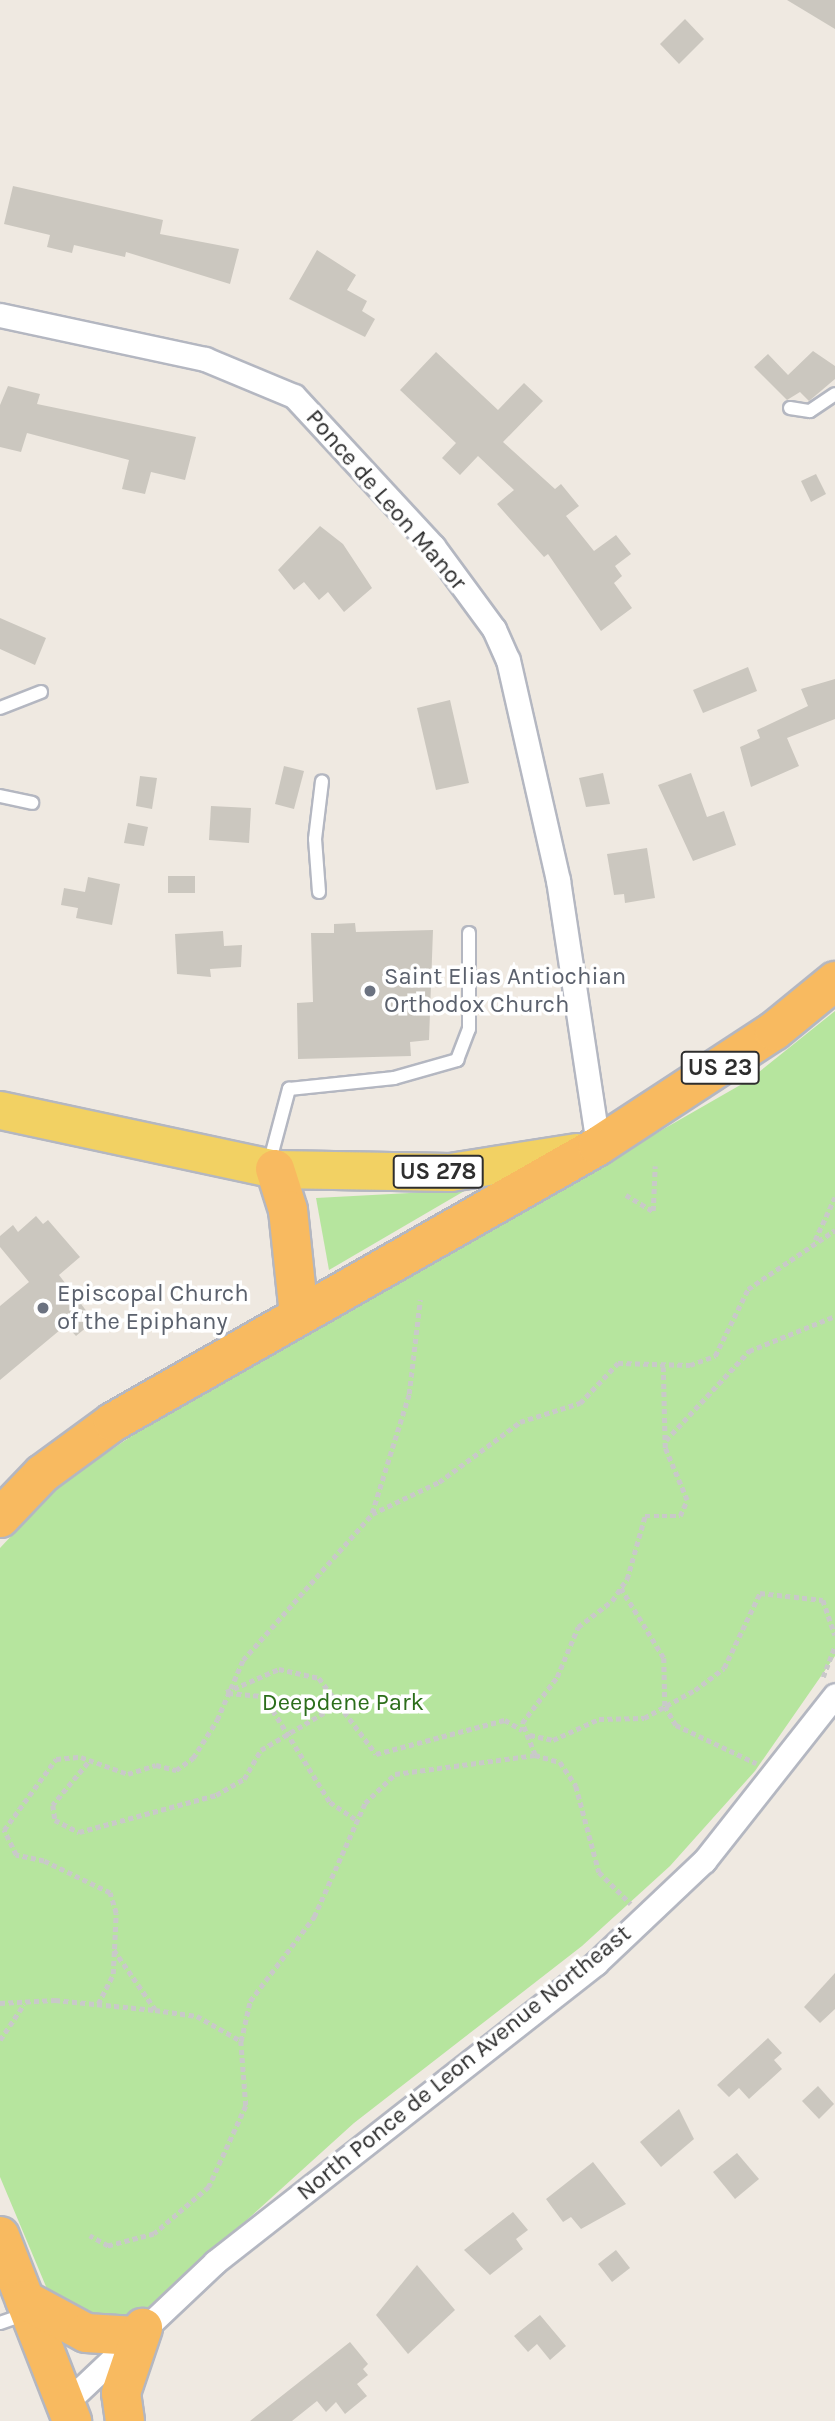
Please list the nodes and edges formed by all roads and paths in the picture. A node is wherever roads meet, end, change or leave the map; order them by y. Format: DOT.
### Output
graph roads {
  1 [pos="0,315"];
  2 [pos="835,394"];
  3 [pos="790,408"];
  4 [pos="41,692"];
  5 [pos="0,708"];
  6 [pos="323,781"];
  7 [pos="0,796"];
  8 [pos="33,803"];
  9 [pos="319,892"];
  10 [pos="469,933"];
  11 [pos="835,981"];
  12 [pos="0,1110"];
  13 [pos="597,1146"];
  14 [pos="655,1166"];
  15 [pos="272,1169"];
  16 [pos="626,1195"];
  17 [pos="835,1197"];
  18 [pos="835,1230"];
  19 [pos="815,1241"];
  20 [pos="420,1300"];
  21 [pos="299,1314"];
  22 [pos="835,1316"];
  23 [pos="663,1367"];
  24 [pos="666,1441"];
  25 [pos="372,1514"];
  26 [pos="0,1518"];
  27 [pos="621,1588"];
  28 [pos="835,1635"];
  29 [pos="225,1693"];
  30 [pos="835,1695"];
  31 [pos="337,1705"];
  32 [pos="665,1706"];
  33 [pos="520,1729"];
  34 [pos="288,1738"];
  35 [pos="535,1755"];
  36 [pos="88,1763"];
  37 [pos="764,1768"];
  38 [pos="355,1819"];
  39 [pos="644,1917"];
  40 [pos="114,1950"];
  41 [pos="0,2003"];
  42 [pos="24,2004"];
  43 [pos="98,2004"];
  44 [pos="155,2010"];
  45 [pos="0,2040"];
  46 [pos="240,2041"];
  47 [pos="0,2236"];
  48 [pos="90,2236"];
  49 [pos="18,2312"];
  50 [pos="139,2332"];
  51 [pos="65,2416"];
  52 [pos="125,2421"];
  1 -- 13 [label="street, Ponce de Leon Manor"];
  2 -- 3 [label="lane"];
  4 -- 5 [label="lane"];
  6 -- 9 [label="lane"];
  7 -- 8 [label="lane"];
  10 -- 15 [label="lane"];
  11 -- 13 [label="highway, US 23"];
  12 -- 15 [label="main road, US 278"];
  13 -- 15 [label="main road, US 278"];
  13 -- 21 [label="highway, US 23"];
  14 -- 16 [label="path"];
  15 -- 21 [label="highway"];
  17 -- 19 [label="path"];
  18 -- 19 [label="path"];
  19 -- 23 [label="path"];
  20 -- 25 [label="path"];
  21 -- 26 [label="highway, US 23"];
  22 -- 24 [label="path"];
  23 -- 24 [label="path"];
  23 -- 25 [label="path"];
  24 -- 27 [label="path"];
  25 -- 29 [label="path"];
  27 -- 32 [label="path"];
  27 -- 33 [label="path"];
  28 -- 32 [label="path"];
  29 -- 31 [label="path"];
  29 -- 34 [label="path"];
  29 -- 36 [label="path"];
  30 -- 39 [label="street, North Ponce de Leon Avenue Northeast"];
  31 -- 33 [label="path"];
  31 -- 34 [label="path"];
  32 -- 33 [label="path"];
  32 -- 37 [label="path"];
  33 -- 35 [label="path"];
  34 -- 36 [label="path"];
  34 -- 38 [label="path"];
  35 -- 38 [label="path"];
  35 -- 39 [label="path"];
  36 -- 40 [label="path"];
  38 -- 46 [label="path"];
  39 -- 50 [label="street, North Ponce de Leon Avenue Northeast"];
  40 -- 43 [label="path"];
  40 -- 44 [label="path"];
  41 -- 42 [label="path"];
  42 -- 43 [label="path"];
  42 -- 45 [label="path"];
  43 -- 44 [label="path"];
  44 -- 46 [label="path"];
  46 -- 48 [label="path"];
  47 -- 49 [label="highway"];
  49 -- 50 [label="highway"];
  49 -- 51 [label="highway"];
  50 -- 51 [label="street, North Ponce de Leon Avenue Northeast"];
  50 -- 52 [label="highway"];
}
